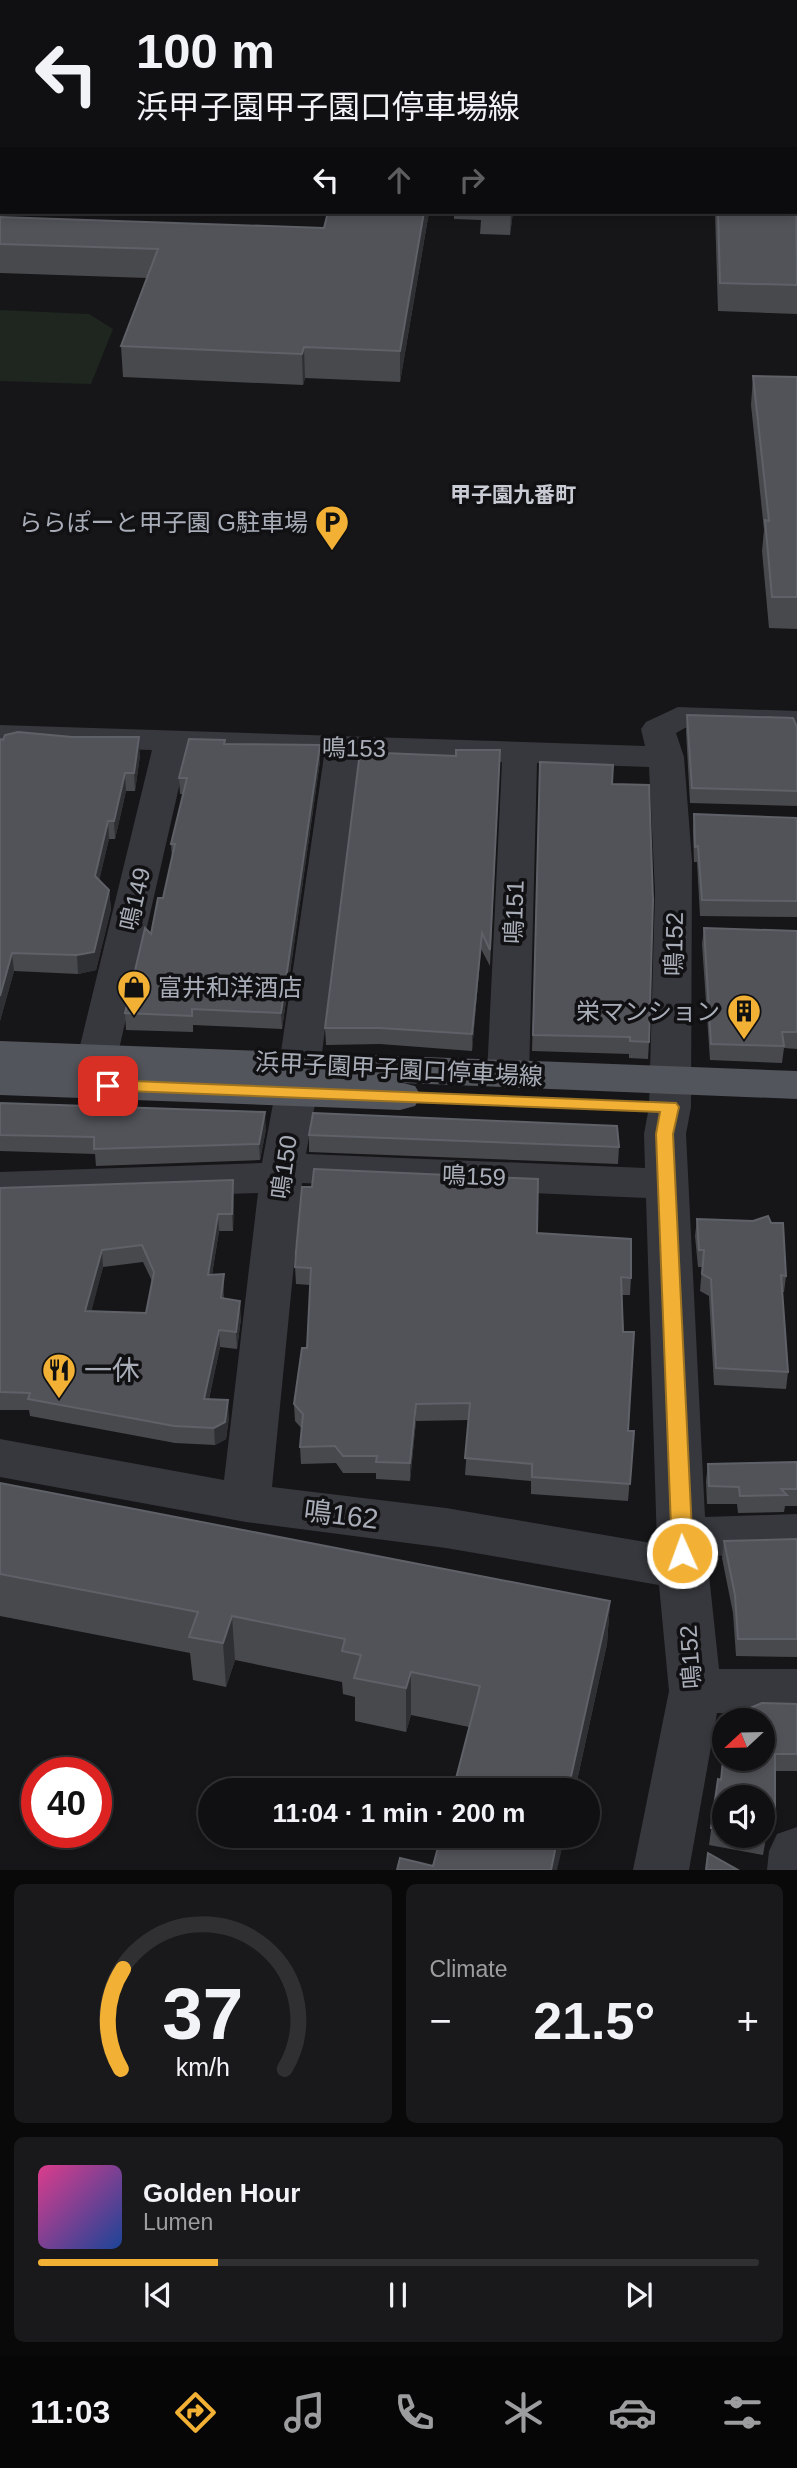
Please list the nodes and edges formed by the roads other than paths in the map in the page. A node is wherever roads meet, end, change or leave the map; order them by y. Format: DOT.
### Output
graph roads {
  1 [pos="797,721"];
  2 [pos="0,735"];
  3 [pos="172,740"];
  4 [pos="662,743"];
  5 [pos="343,749"];
  6 [pos="520,750"];
  7 [pos="0,1054"];
  8 [pos="97,1058"];
  9 [pos="508,1075"];
  10 [pos="298,1079"];
  11 [pos="0,1081"];
  12 [pos="797,1085"];
  13 [pos="670,1094"];
  14 [pos="797,1112"];
  15 [pos="281,1173"];
  16 [pos="666,1184"];
  17 [pos="0,1186"];
  18 [pos="0,1458"];
  19 [pos="246,1503"];
  20 [pos="797,1534"];
  21 [pos="682,1553"];
  22 [pos="695,1691"];
  23 [pos="797,1691"];
  24 [pos="797,1851"];
  25 [pos="660,1870"];
  26 [pos="795,1870"];
  1 -- 4 [label="street"];
  2 -- 3 [label="street, 鳴153"];
  3 -- 5 [label="street, 鳴153"];
  3 -- 8 [label="street, 鳴149"];
  4 -- 6 [label="street, 鳴153"];
  4 -- 13 [label="street, 鳴152"];
  5 -- 6 [label="street, 鳴153"];
  5 -- 10 [label="street, 鳴150"];
  6 -- 9 [label="street, 鳴151"];
  7 -- 8 [label="main road, 浜甲子園甲子園口停車場線"];
  8 -- 10 [label="main road, 浜甲子園甲子園口停車場線"];
  9 -- 10 [label="main road, 浜甲子園甲子園口停車場線"];
  9 -- 13 [label="main road, 浜甲子園甲子園口停車場線"];
  10 -- 11 [label="main road, 浜甲子園甲子園口停車場線"];
  10 -- 13 [label="main road, 浜甲子園甲子園口停車場線"];
  10 -- 15 [label="street, 鳴150"];
  12 -- 13 [label="main road, 浜甲子園甲子園口停車場線"];
  13 -- 14 [label="main road, 浜甲子園甲子園口停車場線"];
  13 -- 16 [label="street, 鳴152"];
  15 -- 16 [label="street, 鳴159"];
  15 -- 17 [label="street, 鳴159"];
  15 -- 19 [label="street, 鳴150"];
  16 -- 21 [label="street, 鳴152"];
  18 -- 19 [label="street, 鳴162"];
  19 -- 21 [label="street, 鳴162"];
  20 -- 21 [label="street, 鳴162"];
  21 -- 22 [label="street, 鳴152"];
  22 -- 23 [label="street"];
  22 -- 25 [label="street, 鳴152"];
  24 -- 26 [label="street"];
}
